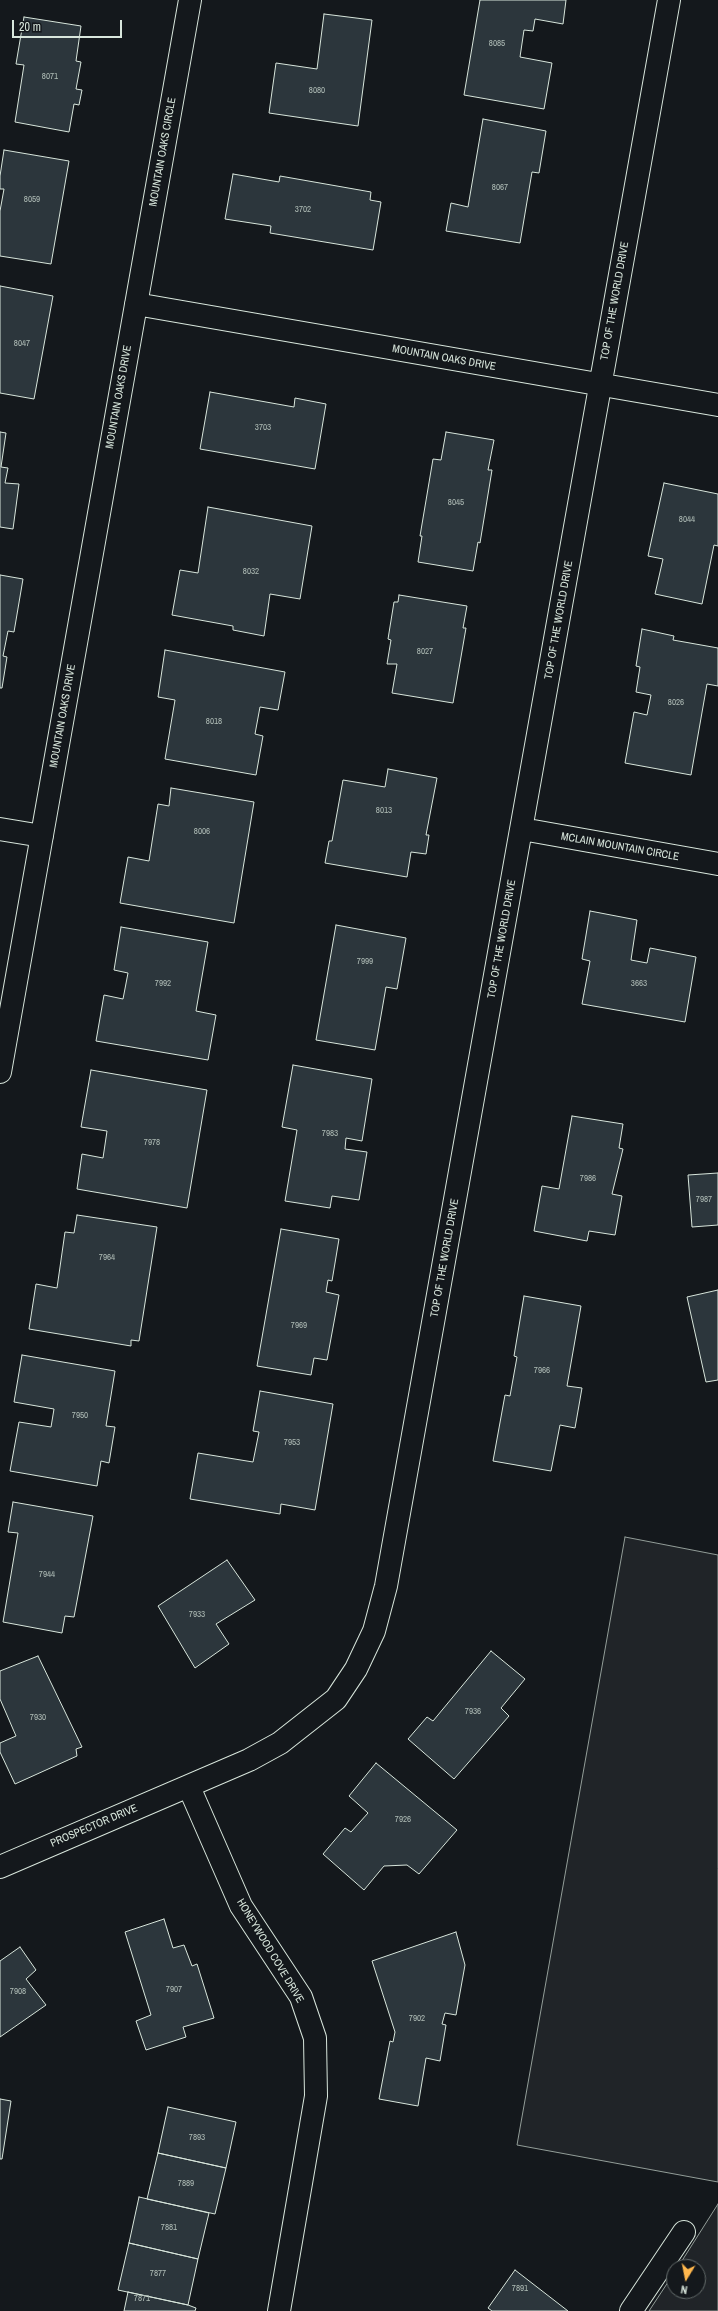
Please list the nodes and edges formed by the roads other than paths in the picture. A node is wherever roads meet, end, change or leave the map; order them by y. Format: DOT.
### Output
graph roads {
  1 [pos="190,0"];
  2 [pos="669,0"];
  3 [pos="136,304"];
  4 [pos="601,386"];
  5 [pos="718,405"];
  6 [pos="0,829"];
  7 [pos="522,829"];
  8 [pos="42,836"];
  9 [pos="718,864"];
  10 [pos="0,1072"];
  11 [pos="189,1787"];
  12 [pos="0,1868"];
  13 [pos="684,2232"];
  14 [pos="278,2311"];
  15 [pos="631,2311"];
  1 -- 3 [label="street, MOUNTAIN OAKS CIRCLE"];
  2 -- 4 [label="street, TOP OF THE WORLD DRIVE"];
  3 -- 4 [label="street, MOUNTAIN OAKS DRIVE"];
  3 -- 8 [label="street, MOUNTAIN OAKS DRIVE"];
  4 -- 5 [label="street, MOUNTAIN OAKS DRIVE"];
  4 -- 7 [label="street, TOP OF THE WORLD DRIVE"];
  6 -- 8 [label="street"];
  7 -- 9 [label="street, MCLAIN MOUNTAIN CIRCLE"];
  7 -- 11 [label="street, TOP OF THE WORLD DRIVE"];
  8 -- 10 [label="street, MOUNTAIN OAKS DRIVE"];
  11 -- 12 [label="street, PROSPECTOR DRIVE"];
  11 -- 14 [label="street, HONEYWOOD COVE DRIVE"];
  13 -- 15 [label="street"];
}
